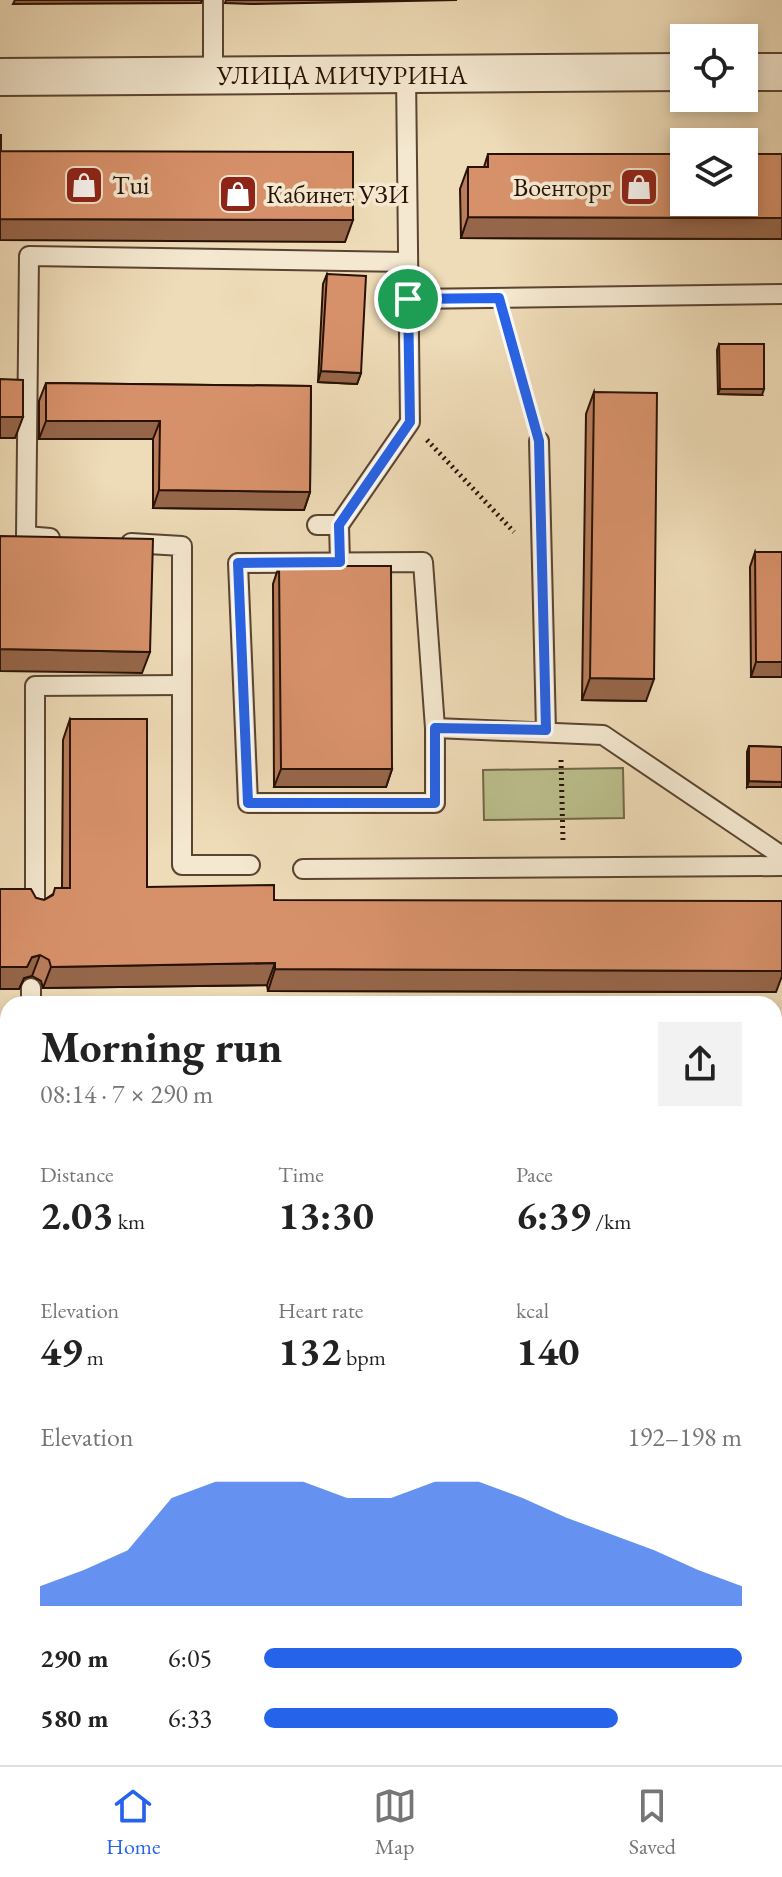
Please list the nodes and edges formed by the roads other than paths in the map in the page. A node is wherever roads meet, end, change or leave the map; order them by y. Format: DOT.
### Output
graph roads {
  1 [pos="213,0"];
  2 [pos="670,72"];
  3 [pos="758,72"];
  4 [pos="782,72"];
  5 [pos="406,74"];
  6 [pos="213,75"];
  7 [pos="0,77"];
  8 [pos="406,262"];
  9 [pos="782,294"];
  10 [pos="408,299"];
  11 [pos="539,441"];
  12 [pos="317,525"];
  13 [pos="339,525"];
  14 [pos="74,539"];
  15 [pos="106,542"];
  16 [pos="340,562"];
  17 [pos="182,685"];
  18 [pos="435,728"];
  19 [pos="553,731"];
  20 [pos="782,856"];
  21 [pos="250,865"];
  22 [pos="782,866"];
  23 [pos="303,869"];
  24 [pos="35,910"];
  1 -- 6 [label="lane"];
  2 -- 5 [label="street, УЛИЦА МИЧУРИНА"];
  3 -- 4 [label="street"];
  5 -- 6 [label="street, УЛИЦА МИЧУРИНА"];
  5 -- 8 [label="lane"];
  6 -- 7 [label="street, УЛИЦА МИЧУРИНА"];
  8 -- 10 [label="lane"];
  8 -- 14 [label="lane"];
  9 -- 10 [label="lane"];
  10 -- 13 [label="lane"];
  11 -- 19 [label="lane"];
  12 -- 13 [label="lane"];
  13 -- 16 [label="lane"];
  15 -- 17 [label="lane"];
  16 -- 18 [label="lane"];
  16 -- 18 [label="lane"];
  17 -- 21 [label="lane"];
  17 -- 24 [label="lane"];
  18 -- 19 [label="lane"];
  19 -- 20 [label="lane"];
  22 -- 23 [label="lane"];
}
